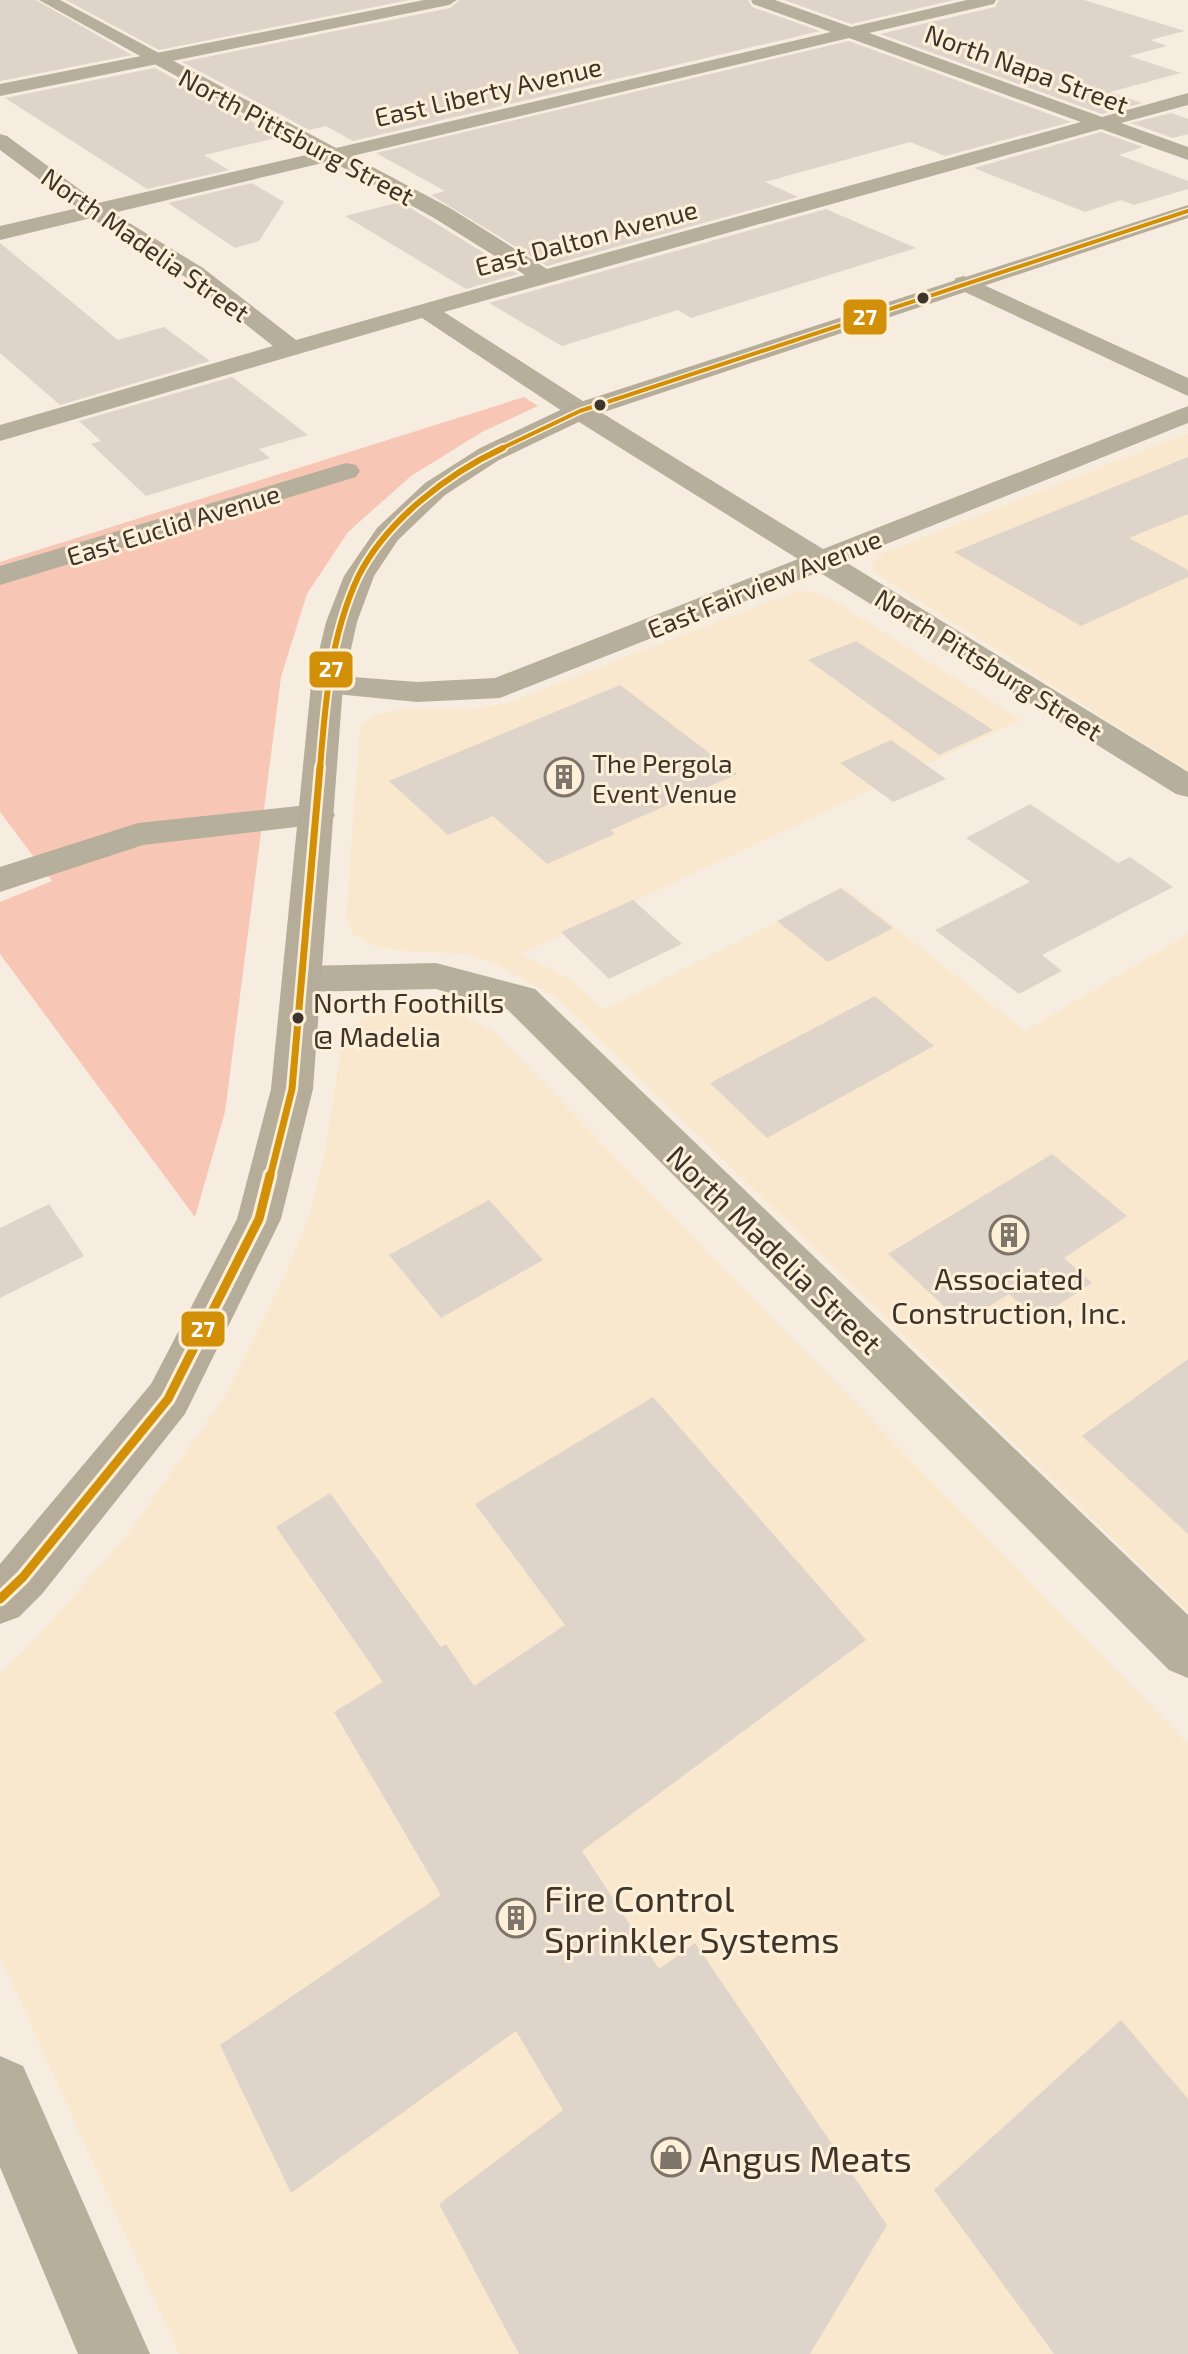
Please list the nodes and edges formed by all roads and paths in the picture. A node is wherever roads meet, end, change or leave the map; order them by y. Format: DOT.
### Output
graph roads {
  1 [pos="47,0"];
  2 [pos="449,0"];
  3 [pos="759,0"];
  4 [pos="988,0"];
  5 [pos="850,33"];
  6 [pos="154,59"];
  7 [pos="0,90"];
  8 [pos="1188,99"];
  9 [pos="1104,123"];
  10 [pos="0,140"];
  11 [pos="332,154"];
  12 [pos="1188,154"];
  13 [pos="95,211"];
  14 [pos="1188,211"];
  15 [pos="0,233"];
  16 [pos="544,277"];
  17 [pos="964,283"];
  18 [pos="425,310"];
  19 [pos="292,349"];
  20 [pos="1188,388"];
  21 [pos="580,411"];
  22 [pos="1188,414"];
  23 [pos="0,433"];
  24 [pos="346,471"];
  25 [pos="821,561"];
  26 [pos="0,576"];
  27 [pos="327,685"];
  28 [pos="1188,787"];
  29 [pos="317,815"];
  30 [pos="1,879"];
  31 [pos="303,979"];
  32 [pos="0,1599"];
  33 [pos="1188,1652"];
  34 [pos="0,2089"];
  35 [pos="114,2354"];
  1 -- 6 [label="street, North Pittsburg Street"];
  2 -- 6 [label="street"];
  3 -- 5 [label="street, North Napa Street"];
  4 -- 5 [label="street, East Liberty Avenue"];
  5 -- 9 [label="street, North Napa Street"];
  5 -- 11 [label="street, East Liberty Avenue"];
  6 -- 7 [label="street"];
  6 -- 11 [label="street, North Pittsburg Street"];
  8 -- 9 [label="street, East Dalton Avenue"];
  9 -- 12 [label="street, North Napa Street"];
  9 -- 16 [label="street, East Dalton Avenue"];
  10 -- 13 [label="street, North Madelia Street"];
  11 -- 13 [label="street, East Liberty Avenue"];
  11 -- 16 [label="street, North Pittsburg Street"];
  13 -- 15 [label="street, East Liberty Avenue"];
  13 -- 19 [label="street, North Madelia Street"];
  14 -- 17 [label="main road"];
  16 -- 18 [label="street, East Dalton Avenue"];
  17 -- 20 [label="street"];
  17 -- 21 [label="main road"];
  18 -- 19 [label="street, East Dalton Avenue"];
  18 -- 21 [label="street, North Pittsburg Street"];
  19 -- 23 [label="street, East Dalton Avenue"];
  21 -- 25 [label="street, North Pittsburg Street"];
  21 -- 27 [label="main road"];
  22 -- 25 [label="street, East Fairview Avenue"];
  24 -- 26 [label="street, East Euclid Avenue"];
  25 -- 27 [label="street, East Fairview Avenue"];
  25 -- 28 [label="street, North Pittsburg Street"];
  27 -- 29 [label="main road"];
  29 -- 30 [label="street"];
  29 -- 31 [label="main road"];
  31 -- 32 [label="main road"];
  31 -- 33 [label="street, North Madelia Street"];
  34 -- 35 [label="street"];
}
